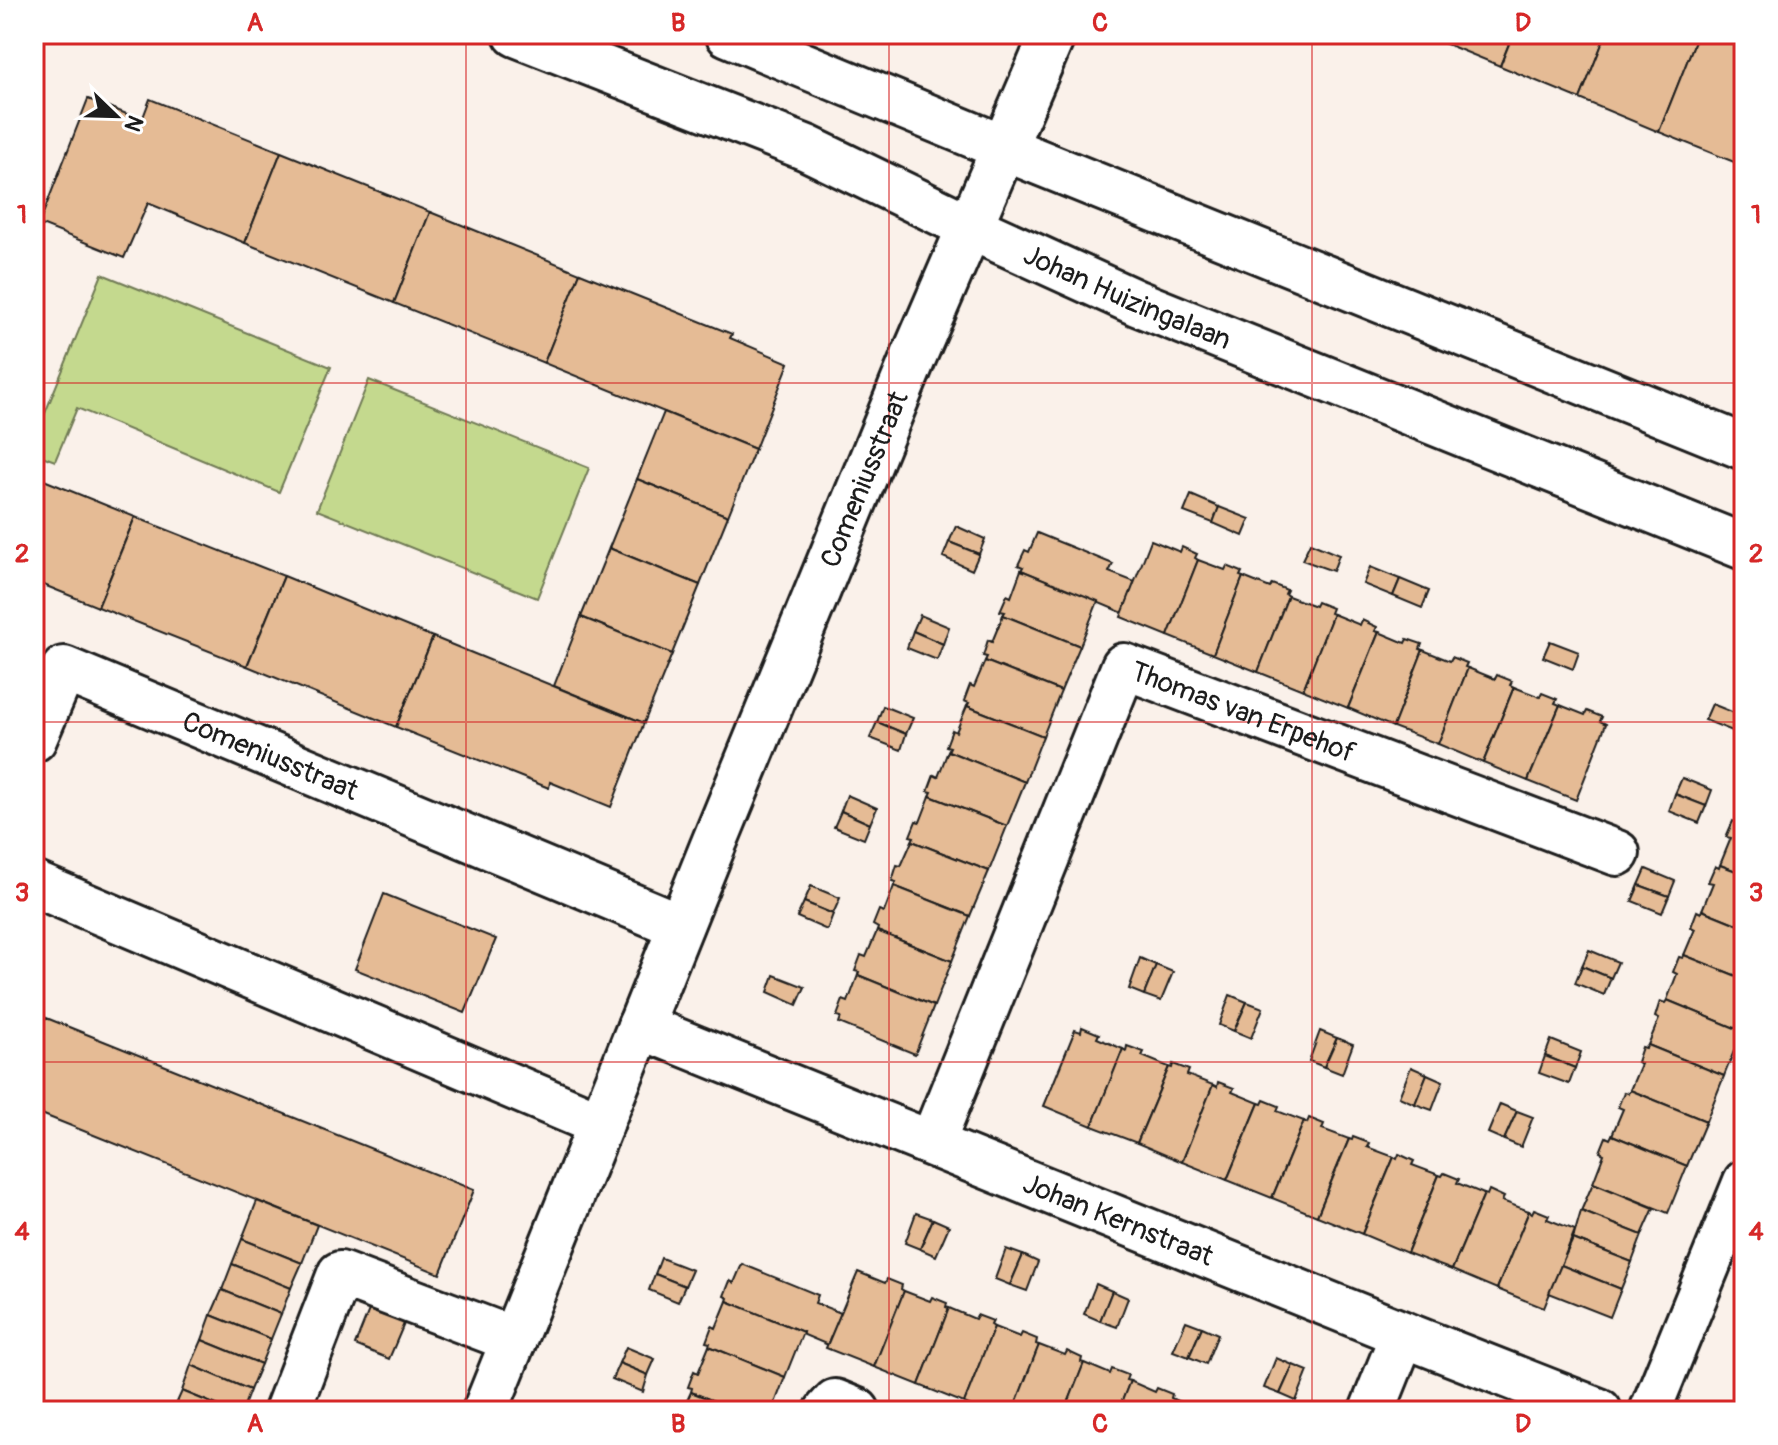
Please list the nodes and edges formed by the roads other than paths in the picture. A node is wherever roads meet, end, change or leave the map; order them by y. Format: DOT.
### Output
graph roads {
  1 [pos="516,34"];
  2 [pos="728,34"];
  3 [pos="1053,34"];
  4 [pos="1004,148"];
  5 [pos="970,227"];
  6 [pos="1744,447"];
  7 [pos="1744,547"];
  8 [pos="34,739"];
  9 [pos="1617,853"];
  10 [pos="34,884"];
  11 [pos="680,926"];
  12 [pos="640,1026"];
  13 [pos="601,1124"];
  14 [pos="932,1143"];
  15 [pos="1744,1181"];
  16 [pos="1403,1334"];
  17 [pos="514,1340"];
  18 [pos="287,1411"];
  19 [pos="485,1411"];
  20 [pos="827,1411"];
  21 [pos="857,1411"];
  22 [pos="1372,1411"];
  23 [pos="1599,1411"];
  24 [pos="1650,1411"];
  1 -- 5 [label="street, Johan Huizingalaan"];
  2 -- 4 [label="street"];
  3 -- 4 [label="street, Comeniusstraat"];
  4 -- 5 [label="street, Comeniusstraat"];
  4 -- 6 [label="street"];
  5 -- 7 [label="street, Johan Huizingalaan"];
  5 -- 11 [label="street, Comeniusstraat"];
  8 -- 11 [label="street, Comeniusstraat"];
  9 -- 14 [label="street, Thomas van Erpehof"];
  10 -- 13 [label="street"];
  11 -- 12 [label="street, Comeniusstraat"];
  12 -- 13 [label="street, Comeniusstraat"];
  12 -- 14 [label="street, Johan Kernstraat"];
  13 -- 17 [label="street, Comeniusstraat"];
  14 -- 16 [label="street, Johan Kernstraat"];
  15 -- 24 [label="street"];
  16 -- 22 [label="street"];
  16 -- 23 [label="street, Johan Kernstraat"];
  17 -- 18 [label="street"];
  17 -- 19 [label="street, Comeniusstraat"];
  20 -- 21 [label="street"];
}
